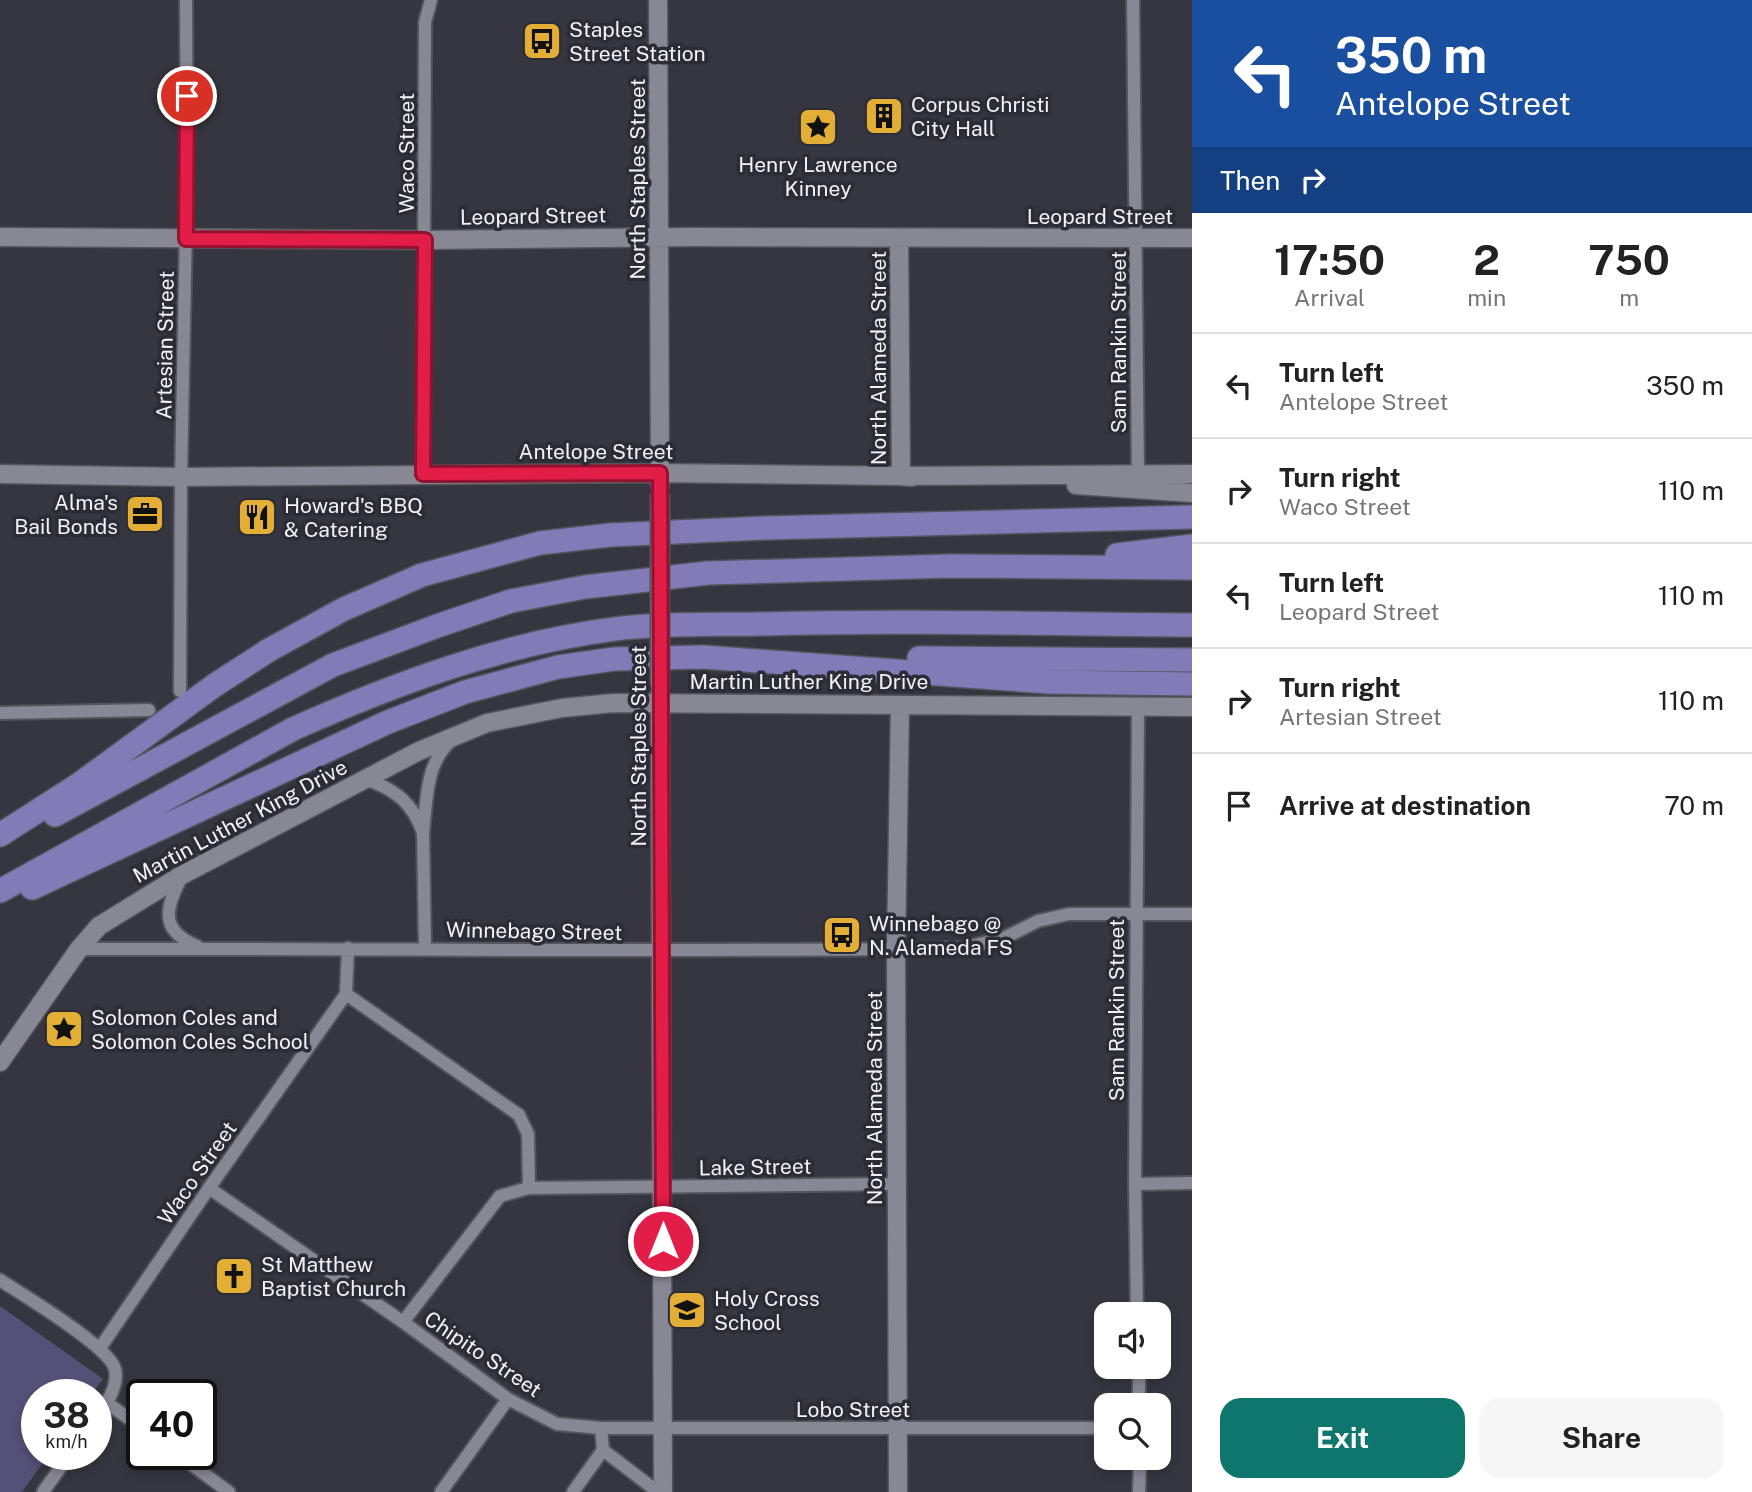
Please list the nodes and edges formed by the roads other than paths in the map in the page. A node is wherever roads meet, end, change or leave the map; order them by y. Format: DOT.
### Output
graph roads {
  1 [pos="187,0"];
  2 [pos="431,0"];
  3 [pos="658,0"];
  4 [pos="1133,0"];
  5 [pos="0,237"];
  6 [pos="660,237"];
  7 [pos="1192,238"];
  8 [pos="186,239"];
  9 [pos="900,239"];
  10 [pos="1137,239"];
  11 [pos="425,240"];
  12 [pos="660,473"];
  13 [pos="0,474"];
  14 [pos="423,474"];
  15 [pos="1138,474"];
  16 [pos="1192,474"];
  17 [pos="901,476"];
  18 [pos="181,477"];
  19 [pos="1192,493"];
  20 [pos="1192,517"];
  21 [pos="1192,546"];
  22 [pos="1013,566"];
  23 [pos="1192,568"];
  24 [pos="1192,625"];
  25 [pos="703,657"];
  26 [pos="1192,660"];
  27 [pos="1192,684"];
  28 [pos="180,691"];
  29 [pos="660,695"];
  30 [pos="900,705"];
  31 [pos="1138,706"];
  32 [pos="1192,707"];
  33 [pos="149,710"];
  34 [pos="0,713"];
  35 [pos="457,735"];
  36 [pos="365,779"];
  37 [pos="424,834"];
  38 [pos="0,835"];
  39 [pos="0,845"];
  40 [pos="182,875"];
  41 [pos="0,891"];
  42 [pos="0,900"];
  43 [pos="1136,913"];
  44 [pos="1192,914"];
  45 [pos="204,948"];
  46 [pos="348,948"];
  47 [pos="425,948"];
  48 [pos="79,949"];
  49 [pos="896,949"];
  50 [pos="661,952"];
  51 [pos="346,994"];
  52 [pos="0,1062"];
  53 [pos="1192,1183"];
  54 [pos="897,1184"];
  55 [pos="1135,1184"];
  56 [pos="209,1188"];
  57 [pos="529,1188"];
  58 [pos="663,1188"];
  59 [pos="0,1280"];
  60 [pos="1137,1302"];
  61 [pos="403,1322"];
  62 [pos="100,1348"];
  63 [pos="112,1392"];
  64 [pos="508,1399"];
  65 [pos="601,1427"];
  66 [pos="897,1428"];
  67 [pos="1094,1428"];
  68 [pos="662,1429"];
  69 [pos="603,1450"];
  70 [pos="59,1470"];
  71 [pos="199,1470"];
  72 [pos="1140,1470"];
  73 [pos="43,1492"];
  74 [pos="229,1492"];
  75 [pos="441,1492"];
  76 [pos="573,1492"];
  77 [pos="660,1492"];
  78 [pos="898,1492"];
  79 [pos="1139,1492"];
  1 -- 8 [label="street, Artesian Street"];
  2 -- 11 [label="street, Waco Street"];
  3 -- 6 [label="main road, North Staples Street"];
  4 -- 10 [label="street, Sam Rankin Street"];
  5 -- 8 [label="main road, Leopard Street"];
  6 -- 9 [label="main road, Leopard Street"];
  6 -- 11 [label="main road, Leopard Street"];
  6 -- 12 [label="main road, North Staples Street"];
  7 -- 10 [label="main road, Leopard Street"];
  8 -- 11 [label="main road, Leopard Street"];
  8 -- 18 [label="street, Artesian Street"];
  9 -- 10 [label="main road, Leopard Street"];
  9 -- 17 [label="main road, North Alameda Street"];
  10 -- 15 [label="street, Sam Rankin Street"];
  11 -- 14 [label="street, Waco Street"];
  12 -- 14 [label="main road, Antelope Street"];
  12 -- 17 [label="main road, Antelope Street"];
  12 -- 29 [label="main road, North Staples Street, bridge"];
  13 -- 18 [label="main road, Antelope Street"];
  14 -- 18 [label="main road, Antelope Street"];
  15 -- 16 [label="main road, Antelope Street"];
  15 -- 17 [label="main road, Antelope Street"];
  17 -- 19 [label="main road"];
  18 -- 28 [label="street, Artesian Street"];
  20 -- 38 [label="highway"];
  21 -- 22 [label="highway"];
  22 -- 23 [label="highway"];
  22 -- 39 [label="highway"];
  24 -- 41 [label="highway"];
  25 -- 26 [label="highway"];
  25 -- 27 [label="highway"];
  25 -- 42 [label="highway"];
  29 -- 30 [label="main road, Martin Luther King Drive"];
  29 -- 35 [label="main road, Martin Luther King Drive"];
  29 -- 50 [label="main road, North Staples Street"];
  30 -- 31 [label="main road, Martin Luther King Drive"];
  30 -- 49 [label="main road, North Alameda Street"];
  31 -- 32 [label="main road, Martin Luther King Drive"];
  31 -- 43 [label="street, Sam Rankin Street"];
  33 -- 34 [label="street"];
  35 -- 36 [label="main road, Martin Luther King Drive"];
  35 -- 37 [label="street"];
  36 -- 37 [label="street"];
  36 -- 40 [label="main road, Martin Luther King Drive"];
  37 -- 47 [label="street"];
  40 -- 45 [label="street"];
  40 -- 48 [label="main road, Martin Luther King Drive"];
  43 -- 44 [label="street, Winnebago Street"];
  43 -- 49 [label="street, Winnebago Street"];
  43 -- 55 [label="street, Sam Rankin Street"];
  45 -- 46 [label="street, Winnebago Street"];
  45 -- 48 [label="street, Winnebago Street"];
  46 -- 47 [label="street, Winnebago Street"];
  46 -- 51 [label="street"];
  47 -- 50 [label="street, Winnebago Street"];
  48 -- 52 [label="main road, Martin Luther King Drive"];
  49 -- 50 [label="street, Winnebago Street"];
  49 -- 54 [label="main road, North Alameda Street"];
  50 -- 58 [label="main road, North Staples Street"];
  51 -- 56 [label="street, Waco Street"];
  51 -- 57 [label="street"];
  53 -- 55 [label="street"];
  54 -- 58 [label="street, Lake Street"];
  54 -- 66 [label="main road, North Alameda Street"];
  55 -- 60 [label="street, Sam Rankin Street"];
  56 -- 61 [label="street, Chipito Street"];
  56 -- 62 [label="street, Waco Street"];
  57 -- 58 [label="street, Lake Street"];
  57 -- 61 [label="street, Lake Street"];
  58 -- 68 [label="main road, North Staples Street"];
  59 -- 62 [label="street"];
  61 -- 64 [label="street, Chipito Street"];
  62 -- 63 [label="street"];
  64 -- 65 [label="street, Chipito Street"];
  64 -- 75 [label="street"];
  65 -- 68 [label="street, Lobo Street"];
  65 -- 69 [label="street"];
  66 -- 67 [label="street, Lobo Street"];
  66 -- 68 [label="street, Lobo Street"];
  66 -- 78 [label="main road, North Alameda Street"];
  68 -- 77 [label="main road, North Staples Street"];
  69 -- 76 [label="street"];
  69 -- 77 [label="street"];
  70 -- 73 [label="street"];
  71 -- 74 [label="street"];
  72 -- 79 [label="street"];
}
